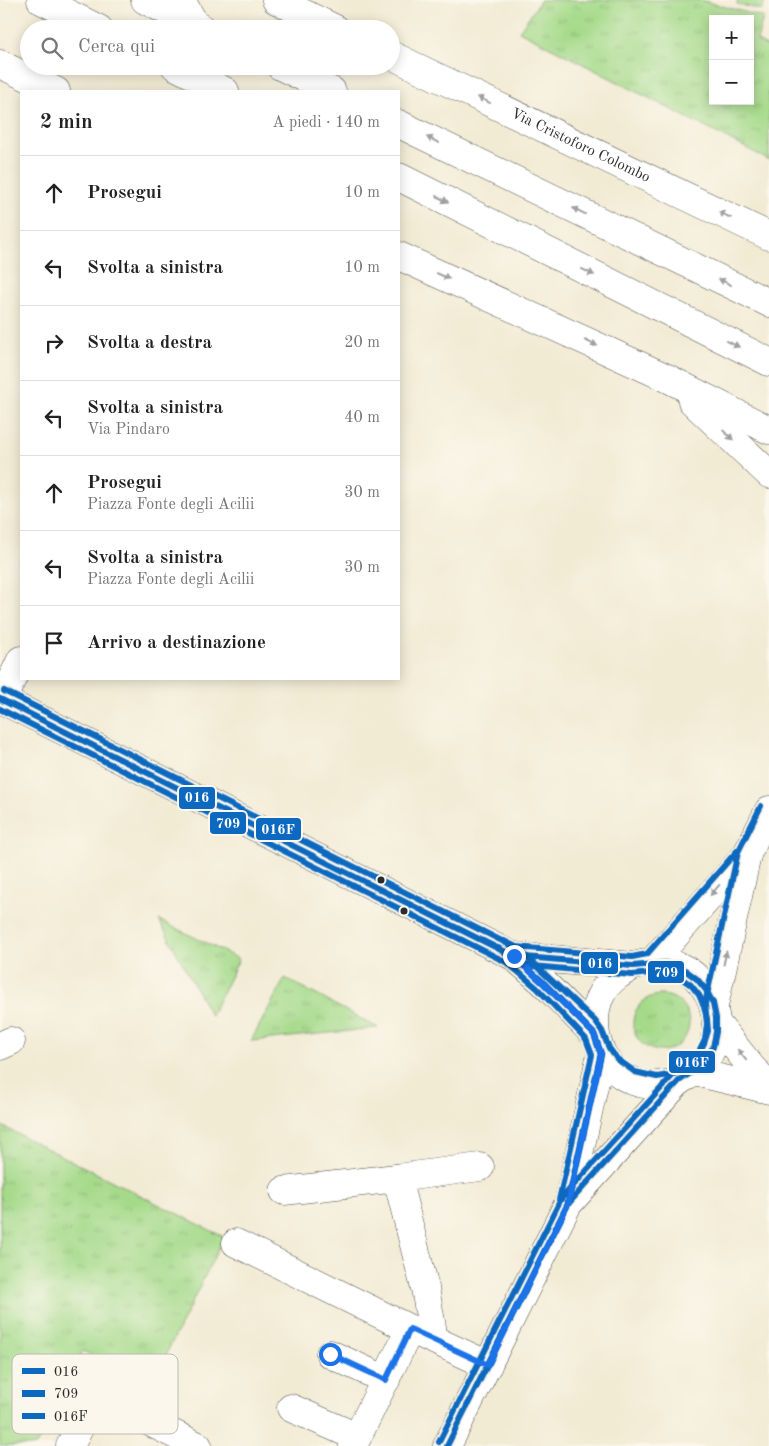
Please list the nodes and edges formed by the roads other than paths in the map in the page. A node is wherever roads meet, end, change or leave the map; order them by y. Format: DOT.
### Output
graph roads {
  1 [pos="41,0"];
  2 [pos="145,0"];
  3 [pos="181,0"];
  4 [pos="276,0"];
  5 [pos="81,20"];
  6 [pos="186,20"];
  7 [pos="195,20"];
  8 [pos="317,20"];
  9 [pos="400,60"];
  10 [pos="0,64"];
  11 [pos="20,74"];
  12 [pos="23,75"];
  13 [pos="299,75"];
  14 [pos="187,76"];
  15 [pos="54,90"];
  16 [pos="222,90"];
  17 [pos="330,90"];
  18 [pos="400,124"];
  19 [pos="400,178"];
  20 [pos="769,236"];
  21 [pos="400,256"];
  22 [pos="769,303"];
  23 [pos="769,362"];
  24 [pos="667,378"];
  25 [pos="769,430"];
  26 [pos="769,474"];
  27 [pos="20,662"];
  28 [pos="1,700"];
  29 [pos="769,810"];
  30 [pos="747,854"];
  31 [pos="514,956"];
  32 [pos="642,964"];
  33 [pos="716,1015"];
  34 [pos="598,1044"];
  35 [pos="687,1077"];
  36 [pos="769,1085"];
  37 [pos="769,1090"];
  38 [pos="480,1168"];
  39 [pos="397,1178"];
  40 [pos="284,1191"];
  41 [pos="568,1204"];
  42 [pos="236,1243"];
  43 [pos="422,1334"];
  44 [pos="330,1354"];
  45 [pos="488,1365"];
  46 [pos="386,1380"];
  47 [pos="291,1408"];
  48 [pos="76,1434"];
  49 [pos="174,1434"];
  50 [pos="355,1441"];
  51 [pos="70,1446"];
  52 [pos="198,1446"];
  53 [pos="447,1446"];
  1 -- 5 [label="street"];
  2 -- 6 [label="street"];
  3 -- 7 [label="street"];
  4 -- 8 [label="street"];
  20 -- 9 [label="street, Via Cristoforo Colombo, one-way"];
  10 -- 11 [label="street"];
  12 -- 15 [label="street"];
  13 -- 17 [label="street"];
  14 -- 16 [label="street"];
  22 -- 18 [label="street, one-way"];
  19 -- 23 [label="street, one-way"];
  21 -- 24 [label="street, one-way"];
  24 -- 25 [label="street"];
  24 -- 26 [label="street, one-way"];
  27 -- 28 [label="street"];
  28 -- 31 [label="street"];
  29 -- 30 [label="street"];
  30 -- 32 [label="street, one-way"];
  33 -- 30 [label="street, one-way"];
  31 -- 32 [label="street"];
  31 -- 34 [label="street"];
  32 -- 33 [label="street"];
  32 -- 34 [label="street"];
  33 -- 35 [label="street"];
  36 -- 33 [label="street, one-way"];
  34 -- 35 [label="street"];
  34 -- 41 [label="street"];
  35 -- 37 [label="street"];
  35 -- 41 [label="street"];
  38 -- 39 [label="street"];
  39 -- 40 [label="street"];
  39 -- 43 [label="street"];
  41 -- 45 [label="street"];
  42 -- 43 [label="street"];
  43 -- 45 [label="street"];
  43 -- 46 [label="street"];
  44 -- 46 [label="street"];
  45 -- 53 [label="street"];
  46 -- 50 [label="street"];
  47 -- 50 [label="street"];
  48 -- 51 [label="street"];
  49 -- 52 [label="street"];
}
